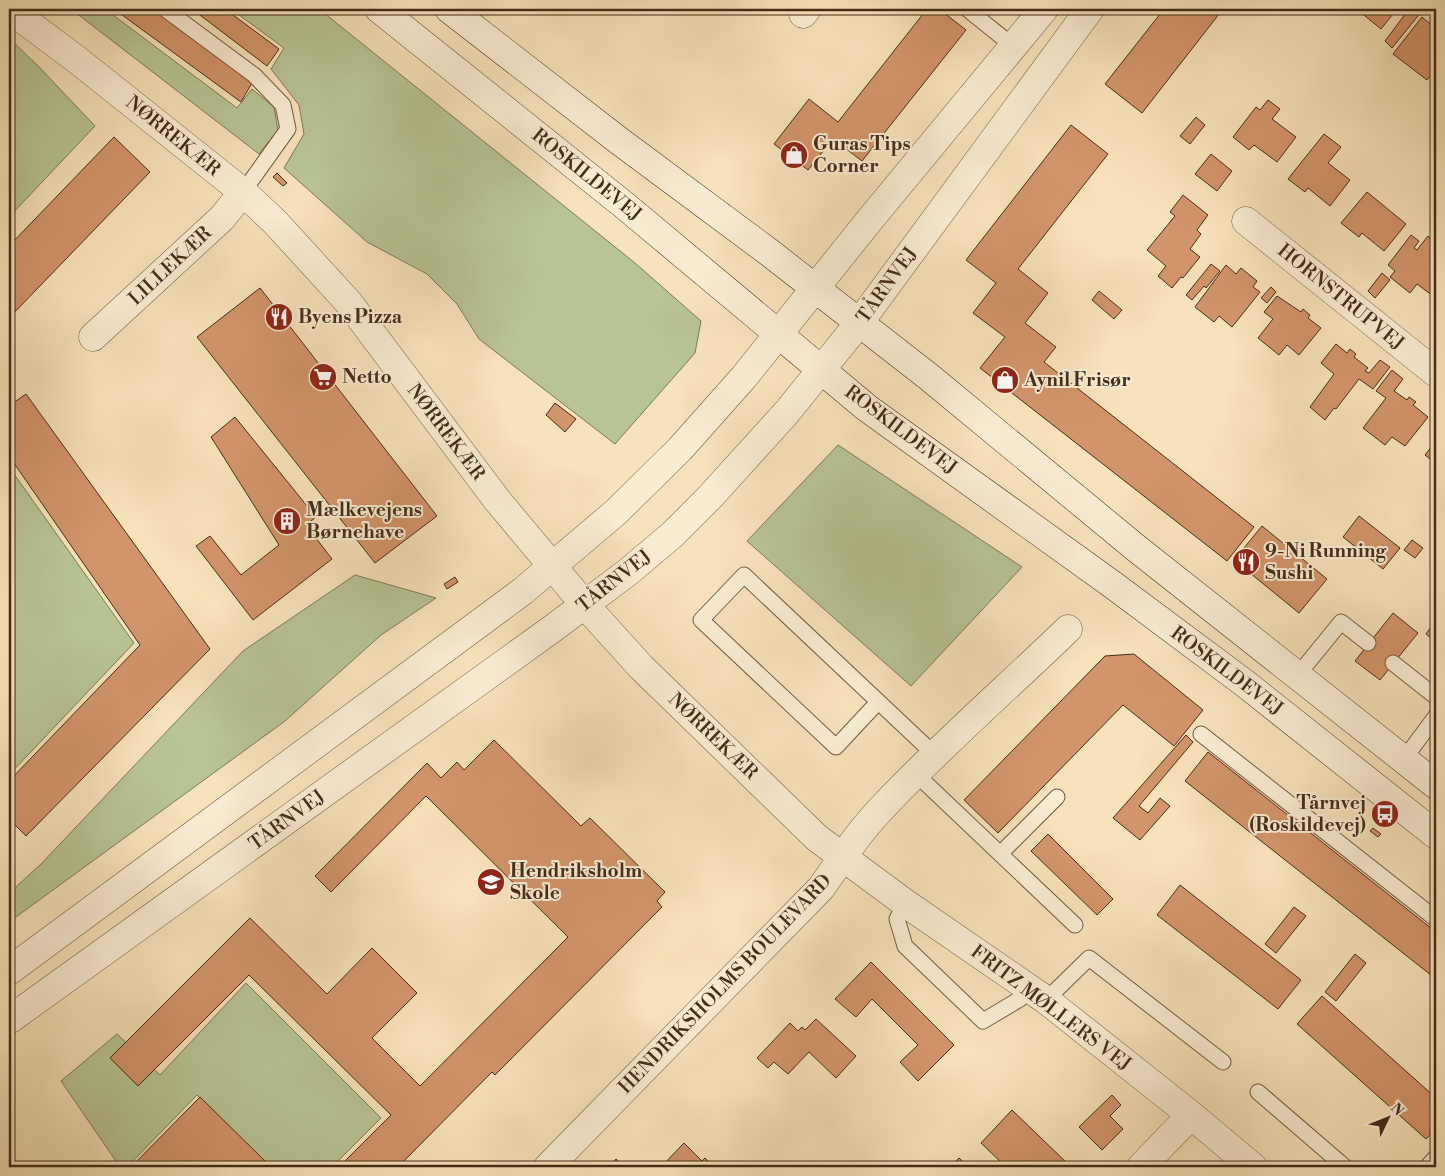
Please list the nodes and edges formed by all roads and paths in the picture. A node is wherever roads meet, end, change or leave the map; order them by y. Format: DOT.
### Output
graph roads {
  1 [pos="9,9"];
  2 [pos="165,9"];
  3 [pos="379,9"];
  4 [pos="449,9"];
  5 [pos="967,9"];
  6 [pos="1044,9"];
  7 [pos="1090,9"];
  8 [pos="1013,46"];
  9 [pos="243,192"];
  10 [pos="1246,221"];
  11 [pos="815,289"];
  12 [pos="859,323"];
  13 [pos="779,333"];
  14 [pos="93,337"];
  15 [pos="822,369"];
  16 [pos="1436,373"];
  17 [pos="554,567"];
  18 [pos="584,604"];
  19 [pos="1068,630"];
  20 [pos="1368,643"];
  21 [pos="1393,663"];
  22 [pos="1297,676"];
  23 [pos="1436,697"];
  24 [pos="878,702"];
  25 [pos="1436,716"];
  26 [pos="1201,734"];
  27 [pos="1404,760"];
  28 [pos="925,764"];
  29 [pos="1436,785"];
  30 [pos="1057,797"];
  31 [pos="1436,835"];
  32 [pos="1000,854"];
  33 [pos="843,856"];
  34 [pos="905,903"];
  35 [pos="1436,919"];
  36 [pos="1075,925"];
  37 [pos="9,971"];
  38 [pos="1037,993"];
  39 [pos="9,1020"];
  40 [pos="1223,1062"];
  41 [pos="1258,1092"];
  42 [pos="1191,1116"];
  43 [pos="1436,1157"];
  44 [pos="548,1167"];
  45 [pos="1141,1167"];
  46 [pos="1253,1167"];
  47 [pos="1345,1167"];
  48 [pos="1427,1167"];
  1 -- 9 [label="street, NØRREKÆR"];
  2 -- 9 [label="lane"];
  3 -- 13 [label="street, ROSKILDEVEJ"];
  4 -- 11 [label="street, ROSKILDEVEJ"];
  5 -- 8 [label="lane"];
  6 -- 8 [label="street"];
  7 -- 12 [label="street, TÅRNVEJ"];
  8 -- 11 [label="street"];
  9 -- 14 [label="street, LILLEKÆR"];
  9 -- 17 [label="street, NØRREKÆR"];
  10 -- 16 [label="street, HORNSTRUPVEJ"];
  11 -- 12 [label="street, ROSKILDEVEJ"];
  11 -- 13 [label="street"];
  12 -- 15 [label="street, TÅRNVEJ"];
  12 -- 22 [label="street, ROSKILDEVEJ"];
  13 -- 15 [label="street, ROSKILDEVEJ"];
  13 -- 17 [label="street"];
  15 -- 18 [label="street, TÅRNVEJ"];
  15 -- 31 [label="street, ROSKILDEVEJ"];
  17 -- 18 [label="street, NØRREKÆR"];
  17 -- 37 [label="street"];
  18 -- 33 [label="street, NØRREKÆR"];
  18 -- 39 [label="street, TÅRNVEJ"];
  19 -- 28 [label="street, HENDRIKSHOLMS BOULEVARD"];
  20 -- 22 [label="lane"];
  21 -- 23 [label="lane"];
  22 -- 27 [label="street, ROSKILDEVEJ"];
  24 -- 24 [label="lane"];
  24 -- 28 [label="lane"];
  25 -- 27 [label="lane"];
  26 -- 35 [label="lane"];
  27 -- 29 [label="street, ROSKILDEVEJ"];
  28 -- 32 [label="lane"];
  28 -- 33 [label="street, HENDRIKSHOLMS BOULEVARD"];
  30 -- 32 [label="lane"];
  32 -- 36 [label="lane"];
  33 -- 34 [label="street, FRITZ MØLLERS VEJ"];
  33 -- 44 [label="street, HENDRIKSHOLMS BOULEVARD"];
  34 -- 38 [label="street, FRITZ MØLLERS VEJ"];
  34 -- 38 [label="lane"];
  38 -- 40 [label="lane"];
  38 -- 42 [label="street, FRITZ MØLLERS VEJ"];
  41 -- 47 [label="lane"];
  42 -- 45 [label="street"];
  42 -- 46 [label="street, FRITZ MØLLERS VEJ"];
  43 -- 48 [label="lane"];
}
